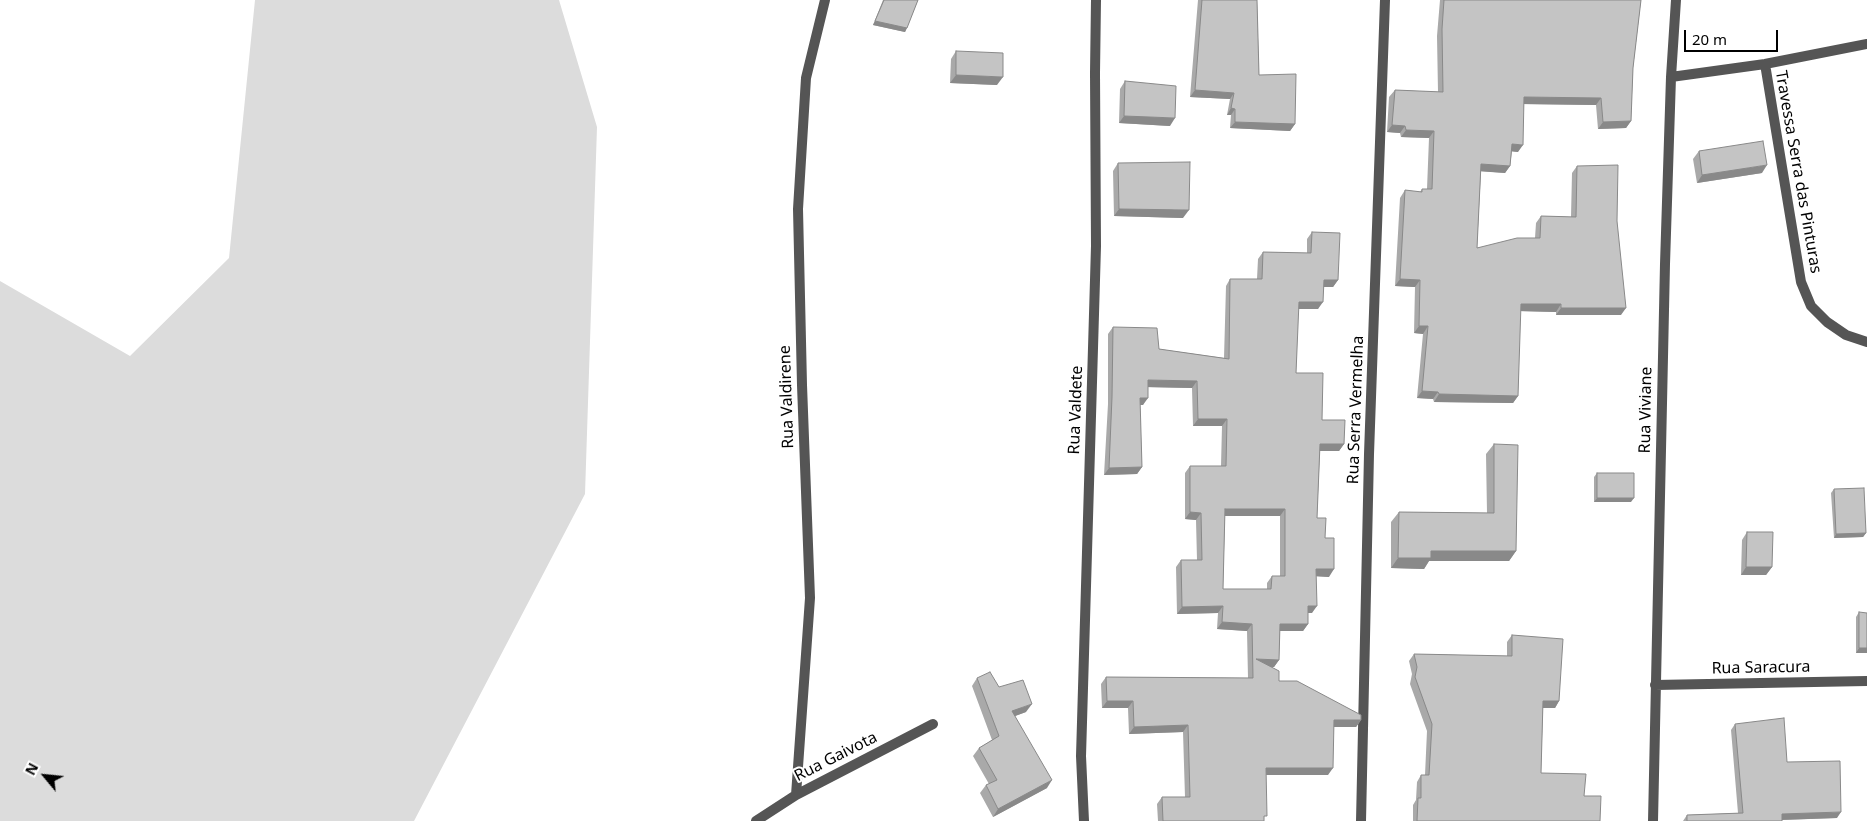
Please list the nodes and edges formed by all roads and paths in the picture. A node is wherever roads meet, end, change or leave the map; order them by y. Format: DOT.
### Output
graph roads {
  1 [pos="825,0"];
  2 [pos="1096,0"];
  3 [pos="1386,0"];
  4 [pos="1676,0"];
  5 [pos="1867,44"];
  6 [pos="1765,64"];
  7 [pos="1671,77"];
  8 [pos="1867,342"];
  9 [pos="1867,681"];
  10 [pos="1655,685"];
  11 [pos="933,724"];
  12 [pos="796,795"];
  13 [pos="756,821"];
  14 [pos="1084,821"];
  15 [pos="1361,821"];
  16 [pos="1653,821"];
  1 -- 12 [label="street, Rua Valdirene"];
  2 -- 14 [label="street, Rua Valdete"];
  3 -- 15 [label="street, Rua Serra Vermelha"];
  4 -- 7 [label="street, Rua Viviane"];
  5 -- 6 [label="street"];
  6 -- 7 [label="street"];
  6 -- 8 [label="street, Travessa Serra das Pinturas"];
  7 -- 10 [label="street, Rua Viviane"];
  9 -- 10 [label="street, Rua Saracura"];
  10 -- 16 [label="street, Rua Viviane"];
  11 -- 12 [label="street, Rua Gaivota"];
  12 -- 13 [label="street, Rua Gaivota"];
}
